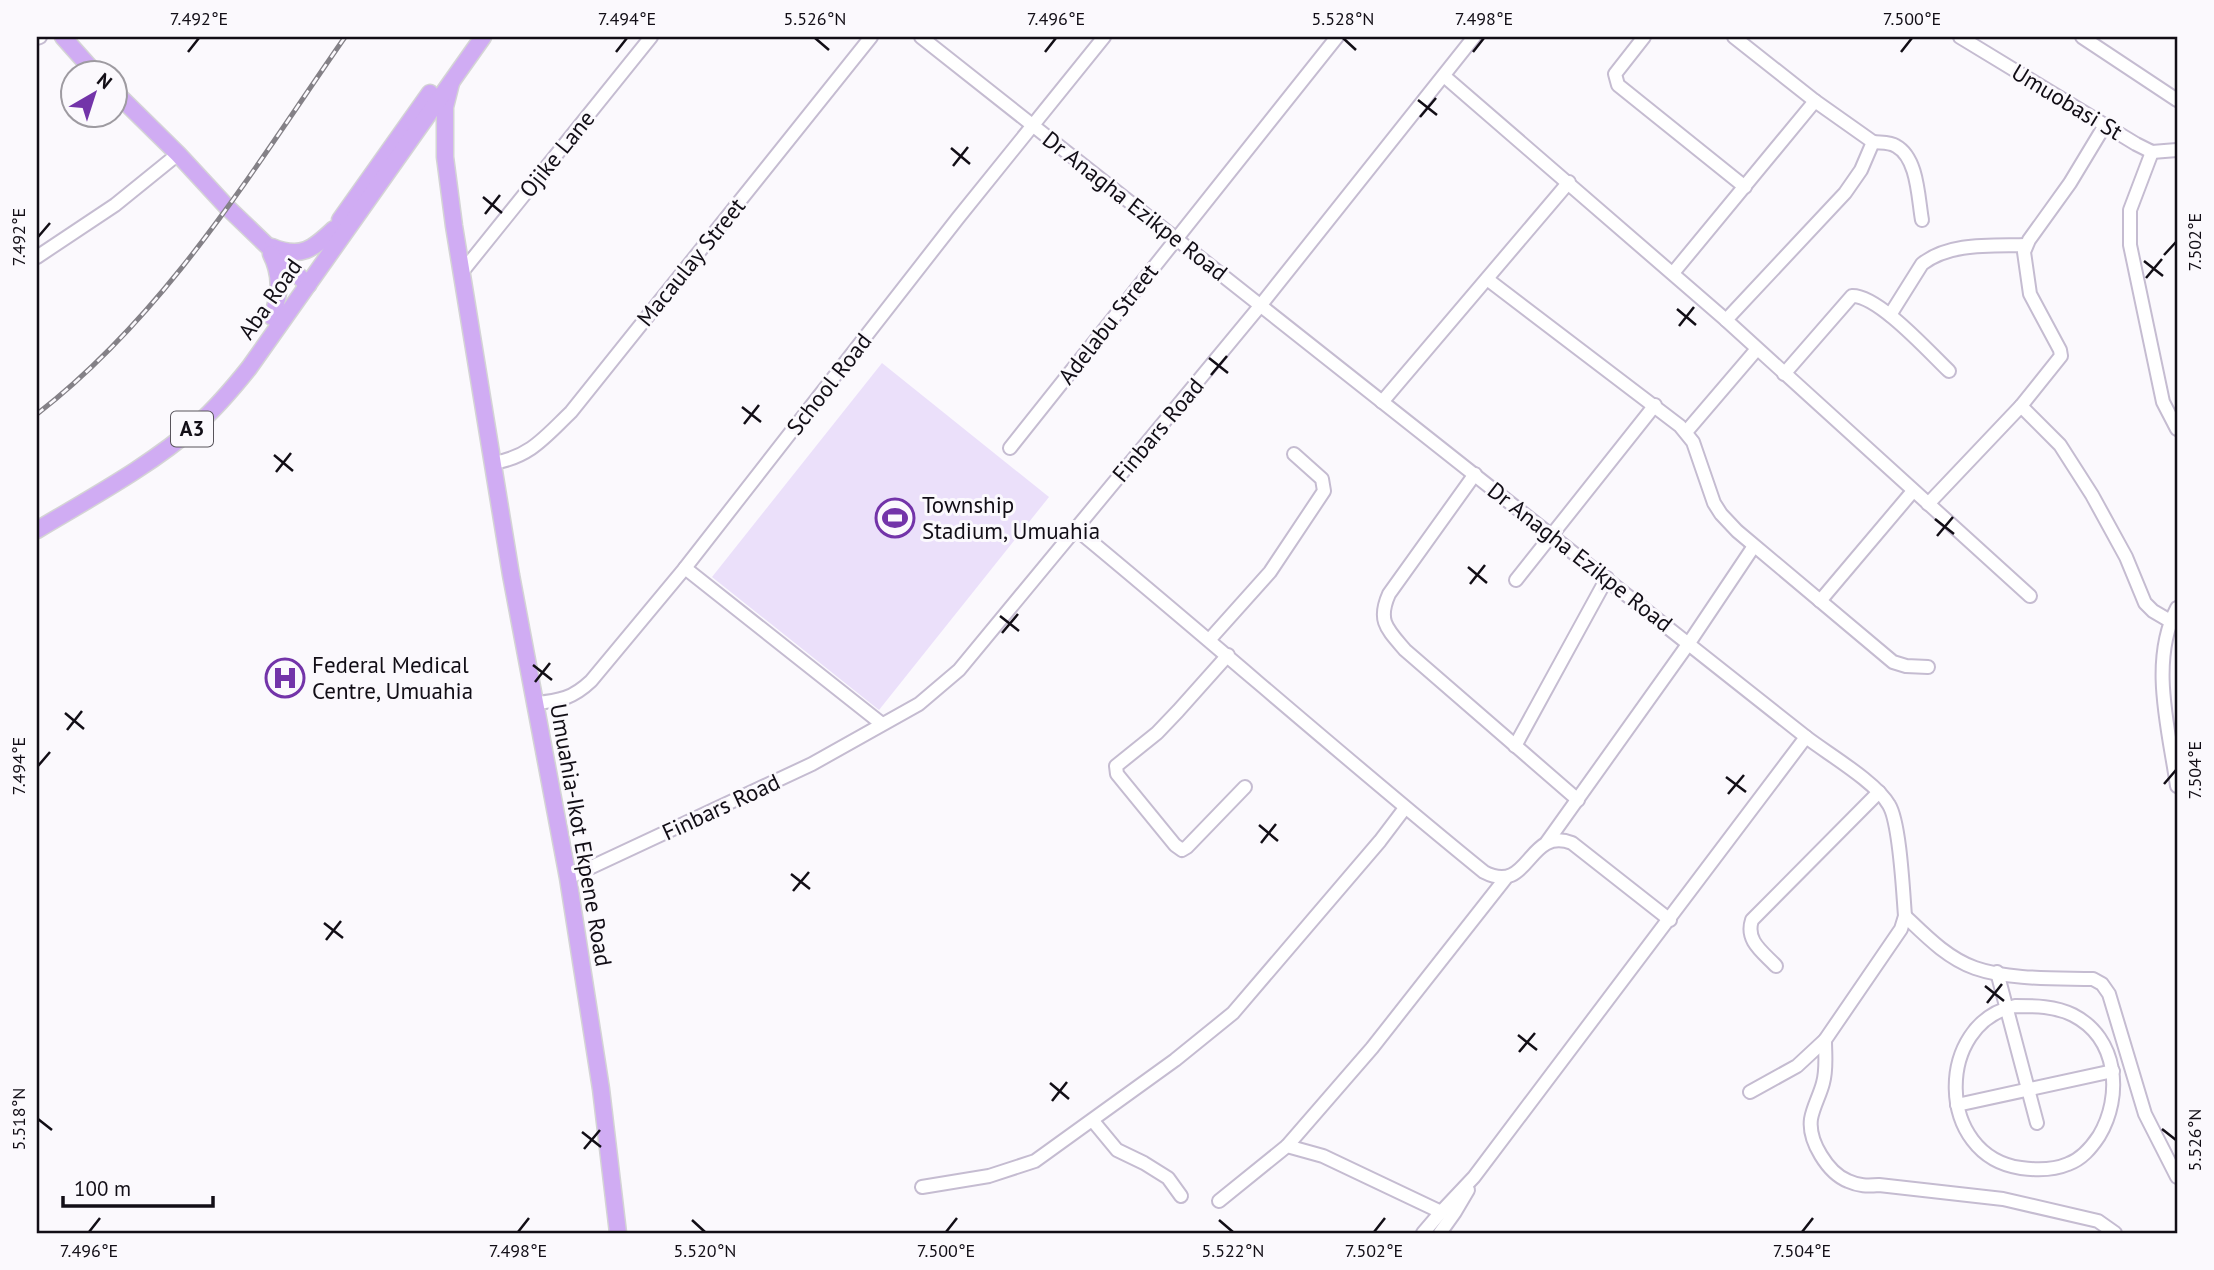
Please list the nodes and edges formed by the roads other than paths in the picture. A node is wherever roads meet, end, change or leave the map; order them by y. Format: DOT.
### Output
graph roads {
  1 [pos="63,37"];
  2 [pos="470,37"];
  3 [pos="483,37"];
  4 [pos="651,37"];
  5 [pos="871,37"];
  6 [pos="921,37"];
  7 [pos="1104,37"];
  8 [pos="1336,37"];
  9 [pos="1474,37"];
  10 [pos="1644,37"];
  11 [pos="1734,37"];
  12 [pos="1960,37"];
  13 [pos="2082,37"];
  14 [pos="84,60"];
  15 [pos="1444,76"];
  16 [pos="451,83"];
  17 [pos="2177,100"];
  18 [pos="1815,101"];
  19 [pos="130,107"];
  20 [pos="423,112"];
  21 [pos="445,123"];
  22 [pos="2105,125"];
  23 [pos="1034,126"];
  24 [pos="412,137"];
  25 [pos="436,141"];
  26 [pos="1873,142"];
  27 [pos="2177,150"];
  28 [pos="2152,152"];
  29 [pos="178,154"];
  30 [pos="445,157"];
  31 [pos="1569,182"];
  32 [pos="1745,187"];
  33 [pos="1922,220"];
  34 [pos="334,229"];
  35 [pos="1177,238"];
  36 [pos="265,244"];
  37 [pos="2026,245"];
  38 [pos="37,257"];
  39 [pos="462,272"];
  40 [pos="1672,273"];
  41 [pos="1487,279"];
  42 [pos="304,281"];
  43 [pos="1260,306"];
  44 [pos="1890,315"];
  45 [pos="272,317"];
  46 [pos="1726,320"];
  47 [pos="1757,349"];
  48 [pos="1949,371"];
  49 [pos="1784,374"];
  50 [pos="1382,402"];
  51 [pos="1655,405"];
  52 [pos="2021,406"];
  53 [pos="2177,429"];
  54 [pos="1686,432"];
  55 [pos="1010,448"];
  56 [pos="1294,454"];
  57 [pos="493,463"];
  58 [pos="1475,474"];
  59 [pos="1913,491"];
  60 [pos="1928,504"];
  61 [pos="39,523"];
  62 [pos="1076,529"];
  63 [pos="1552,535"];
  64 [pos="1754,546"];
  65 [pos="685,568"];
  66 [pos="1607,578"];
  67 [pos="1516,580"];
  68 [pos="2030,596"];
  69 [pos="1820,601"];
  70 [pos="2177,608"];
  71 [pos="2170,621"];
  72 [pos="1210,639"];
  73 [pos="1689,643"];
  74 [pos="1227,655"];
  75 [pos="1928,667"];
  76 [pos="535,703"];
  77 [pos="882,724"];
  78 [pos="1806,737"];
  79 [pos="1515,746"];
  80 [pos="2177,786"];
  81 [pos="1245,787"];
  82 [pos="1880,792"];
  83 [pos="1578,800"];
  84 [pos="1405,808"];
  85 [pos="1554,838"];
  86 [pos="568,878"];
  87 [pos="1505,878"];
  88 [pos="1905,916"];
  89 [pos="1670,920"];
  90 [pos="1776,966"];
  91 [pos="1997,972"];
  92 [pos="2007,1008"];
  93 [pos="1825,1040"];
  94 [pos="2113,1071"];
  95 [pos="2029,1089"];
  96 [pos="1750,1092"];
  97 [pos="1957,1105"];
  98 [pos="1093,1121"];
  99 [pos="2038,1123"];
  100 [pos="1287,1146"];
  101 [pos="1474,1177"];
  102 [pos="2177,1177"];
  103 [pos="922,1187"];
  104 [pos="1181,1196"];
  105 [pos="1219,1201"];
  106 [pos="1440,1212"];
  107 [pos="618,1233"];
  108 [pos="1423,1233"];
  109 [pos="1440,1233"];
  110 [pos="2115,1233"];
  1 -- 14 [label="main road"];
  2 -- 20 [label="main road, Aba Road"];
  3 -- 16 [label="main road, Aba Road"];
  4 -- 39 [label="street, Ojike Lane"];
  5 -- 57 [label="street, Macaulay Street"];
  6 -- 23 [label="street, Dr Anagha Ezikpe Road"];
  7 -- 23 [label="street, School Road"];
  8 -- 35 [label="street, Adelabu Street"];
  9 -- 15 [label="street, Finbars Road"];
  10 -- 32 [label="street"];
  11 -- 18 [label="street"];
  12 -- 22 [label="street, Umuobasi St"];
  13 -- 17 [label="street"];
  15 -- 31 [label="street"];
  15 -- 43 [label="street, Finbars Road"];
  16 -- 20 [label="main road, Aba Road"];
  16 -- 21 [label="main road"];
  18 -- 26 [label="street"];
  18 -- 32 [label="street"];
  19 -- 29 [label="main road"];
  20 -- 21 [label="main road"];
  20 -- 24 [label="main road, Aba Road"];
  20 -- 25 [label="main road"];
  20 -- 34 [label="main road, Aba Road"];
  21 -- 30 [label="main road"];
  22 -- 28 [label="street, Umuobasi St"];
  22 -- 37 [label="street"];
  23 -- 35 [label="street, Dr Anagha Ezikpe Road"];
  23 -- 65 [label="street, School Road"];
  24 -- 25 [label="main road"];
  24 -- 42 [label="main road, Aba Road"];
  25 -- 30 [label="main road"];
  26 -- 33 [label="street"];
  26 -- 46 [label="street"];
  27 -- 28 [label="street"];
  28 -- 53 [label="street"];
  29 -- 36 [label="main road"];
  29 -- 38 [label="street"];
  30 -- 39 [label="main road, Umuahia-Ikot Ekpene Road"];
  31 -- 40 [label="street"];
  31 -- 41 [label="street"];
  32 -- 40 [label="street"];
  34 -- 36 [label="main road"];
  34 -- 42 [label="main road, Aba Road"];
  35 -- 43 [label="street, Dr Anagha Ezikpe Road"];
  35 -- 55 [label="street, Adelabu Street"];
  36 -- 42 [label="main road"];
  36 -- 45 [label="main road"];
  37 -- 44 [label="street"];
  37 -- 52 [label="street"];
  39 -- 57 [label="main road, Umuahia-Ikot Ekpene Road"];
  40 -- 46 [label="street"];
  41 -- 50 [label="street"];
  41 -- 51 [label="street"];
  42 -- 45 [label="main road, Aba Road / A3"];
  42 -- 61 [label="main road, Aba Road / A3"];
  43 -- 50 [label="street, Dr Anagha Ezikpe Road"];
  43 -- 62 [label="street, Finbars Road"];
  44 -- 48 [label="street"];
  44 -- 49 [label="street"];
  45 -- 61 [label="main road, Aba Road / A3"];
  46 -- 47 [label="street"];
  47 -- 49 [label="street"];
  47 -- 54 [label="street"];
  49 -- 59 [label="street"];
  50 -- 58 [label="street, Dr Anagha Ezikpe Road"];
  51 -- 54 [label="street"];
  51 -- 63 [label="street"];
  52 -- 60 [label="street"];
  52 -- 71 [label="street"];
  54 -- 64 [label="street"];
  56 -- 72 [label="street"];
  57 -- 76 [label="main road, Umuahia-Ikot Ekpene Road"];
  58 -- 63 [label="street, Dr Anagha Ezikpe Road"];
  58 -- 79 [label="street"];
  59 -- 60 [label="street"];
  59 -- 69 [label="street"];
  60 -- 68 [label="street"];
  62 -- 72 [label="street"];
  62 -- 77 [label="street, Finbars Road"];
  63 -- 66 [label="street, Dr Anagha Ezikpe Road"];
  63 -- 67 [label="street"];
  64 -- 69 [label="street"];
  64 -- 73 [label="street"];
  65 -- 76 [label="street, School Road"];
  65 -- 77 [label="street"];
  66 -- 73 [label="street, Dr Anagha Ezikpe Road"];
  66 -- 79 [label="street"];
  69 -- 75 [label="street"];
  70 -- 71 [label="street"];
  71 -- 80 [label="street"];
  72 -- 74 [label="street"];
  73 -- 78 [label="street, Dr Anagha Ezikpe Road"];
  73 -- 83 [label="street"];
  74 -- 81 [label="street"];
  74 -- 84 [label="street"];
  76 -- 86 [label="main road, Umuahia-Ikot Ekpene Road"];
  77 -- 86 [label="street, Finbars Road"];
  78 -- 82 [label="street, Dr Anagha Ezikpe Road"];
  78 -- 89 [label="street"];
  79 -- 83 [label="street"];
  82 -- 88 [label="street"];
  82 -- 90 [label="street"];
  83 -- 85 [label="street"];
  84 -- 87 [label="street"];
  84 -- 98 [label="street"];
  85 -- 87 [label="street"];
  85 -- 89 [label="street"];
  86 -- 107 [label="main road, Umuahia-Ikot Ekpene Road"];
  87 -- 100 [label="street"];
  88 -- 91 [label="street"];
  88 -- 93 [label="street"];
  89 -- 101 [label="street"];
  91 -- 92 [label="street"];
  91 -- 102 [label="street"];
  92 -- 94 [label="street"];
  92 -- 95 [label="street"];
  92 -- 97 [label="street"];
  93 -- 96 [label="street"];
  93 -- 110 [label="street"];
  94 -- 95 [label="street"];
  94 -- 97 [label="street"];
  95 -- 97 [label="street"];
  95 -- 99 [label="street"];
  98 -- 103 [label="street"];
  98 -- 104 [label="street"];
  100 -- 105 [label="street"];
  100 -- 106 [label="street"];
  101 -- 106 [label="street"];
  101 -- 109 [label="street"];
  106 -- 108 [label="street"];
}
